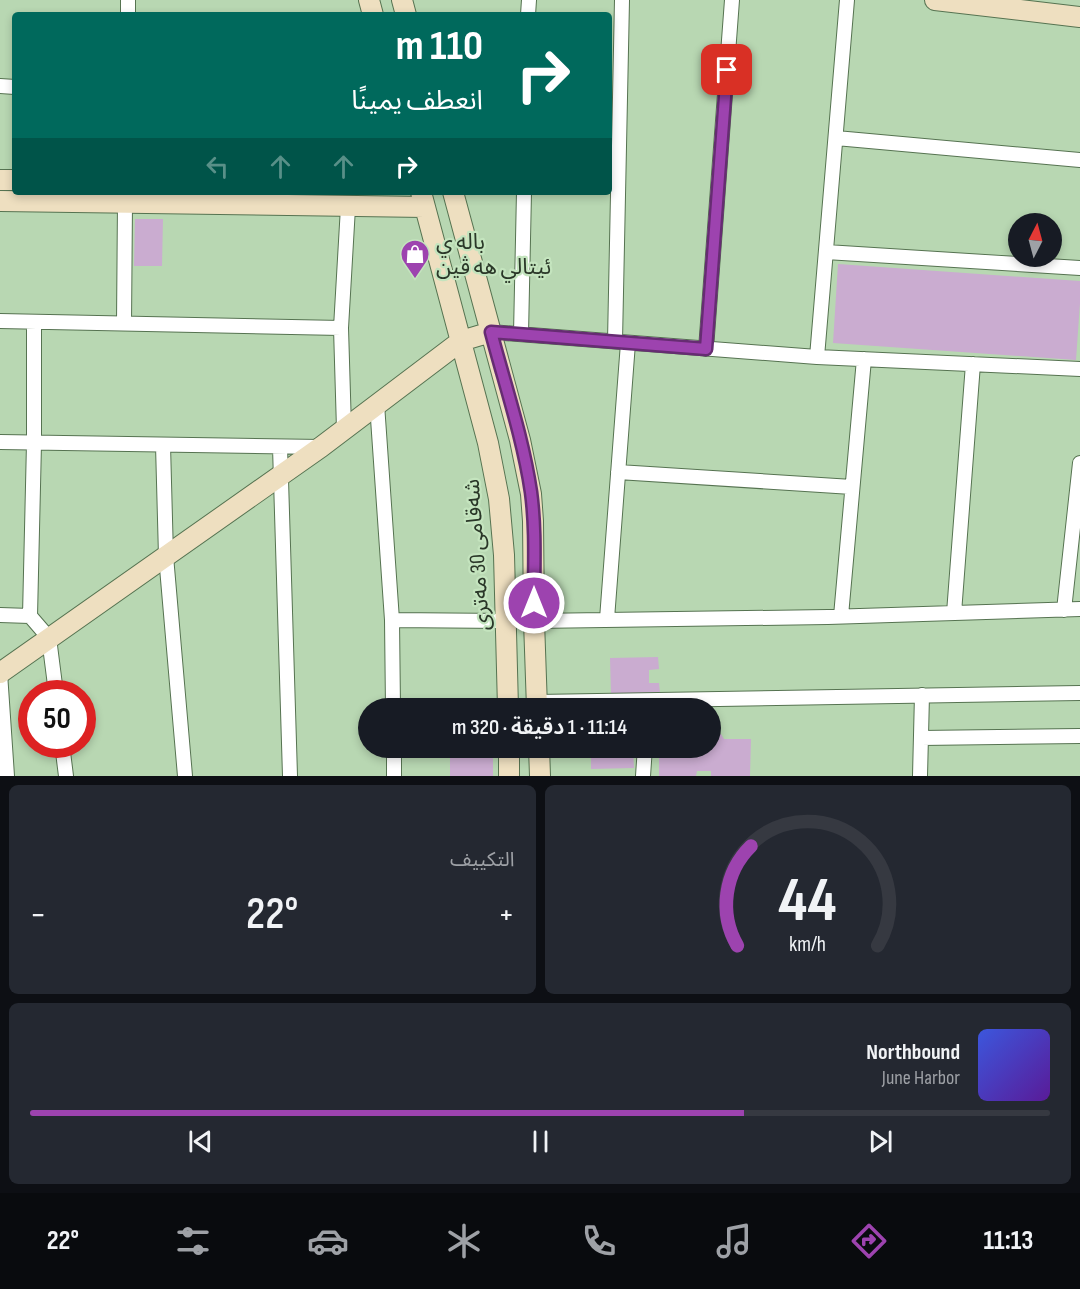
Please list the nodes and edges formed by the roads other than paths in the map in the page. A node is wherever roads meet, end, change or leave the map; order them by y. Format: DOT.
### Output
graph roads {
  1 [pos="622,0"];
  2 [pos="732,0"];
  3 [pos="847,0"];
  4 [pos="934,0"];
  5 [pos="962,1"];
  6 [pos="1005,4"];
  7 [pos="1080,17"];
  8 [pos="836,138"];
  9 [pos="1080,160"];
  10 [pos="454,195"];
  11 [pos="524,195"];
  12 [pos="423,200"];
  13 [pos="0,201"];
  14 [pos="125,203"];
  15 [pos="348,207"];
  16 [pos="826,252"];
  17 [pos="1080,268"];
  18 [pos="0,321"];
  19 [pos="34,322"];
  20 [pos="124,324"];
  21 [pos="341,328"];
  22 [pos="491,332"];
  23 [pos="521,334"];
  24 [pos="461,341"];
  25 [pos="621,342"];
  26 [pos="706,349"];
  27 [pos="817,357"];
  28 [pos="864,359"];
  29 [pos="973,363"];
  30 [pos="1080,369"];
  31 [pos="377,404"];
  32 [pos="344,429"];
  33 [pos="0,442"];
  34 [pos="34,442"];
  35 [pos="164,445"];
  36 [pos="280,447"];
  37 [pos="321,447"];
  38 [pos="1080,463"];
  39 [pos="618,472"];
  40 [pos="281,475"];
  41 [pos="852,487"];
  42 [pos="166,556"];
  43 [pos="1064,609"];
  44 [pos="1080,609"];
  45 [pos="954,613"];
  46 [pos="0,615"];
  47 [pos="30,616"];
  48 [pos="841,616"];
  49 [pos="607,619"];
  50 [pos="392,620"];
  51 [pos="505,621"];
  52 [pos="534,621"];
  53 [pos="49,638"];
  54 [pos="0,673"];
  55 [pos="54,680"];
  56 [pos="1080,693"];
  57 [pos="922,695"];
  58 [pos="393,698"];
  59 [pos="508,698"];
  60 [pos="537,698"];
  61 [pos="721,702"];
  62 [pos="1080,736"];
  63 [pos="921,738"];
  64 [pos="64,758"];
  65 [pos="394,758"];
  66 [pos="509,758"];
  67 [pos="539,758"];
  68 [pos="644,758"];
  69 [pos="7,776"];
  70 [pos="66,776"];
  71 [pos="185,776"];
  72 [pos="290,776"];
  73 [pos="394,776"];
  74 [pos="509,776"];
  75 [pos="540,776"];
  76 [pos="643,776"];
  77 [pos="920,776"];
  1 -- 25 [label="street"];
  2 -- 26 [label="street"];
  3 -- 8 [label="street"];
  4 -- 5 [label="main road"];
  5 -- 6 [label="main road"];
  6 -- 7 [label="main road"];
  8 -- 9 [label="street"];
  8 -- 16 [label="street"];
  10 -- 22 [label="main road"];
  11 -- 23 [label="street"];
  12 -- 15 [label="main road"];
  12 -- 24 [label="main road, شەقامی 30 مەتری"];
  13 -- 14 [label="main road"];
  14 -- 15 [label="main road"];
  14 -- 20 [label="street"];
  15 -- 21 [label="street"];
  16 -- 17 [label="street"];
  16 -- 27 [label="street"];
  18 -- 19 [label="street"];
  19 -- 20 [label="street"];
  19 -- 34 [label="street"];
  20 -- 21 [label="street"];
  21 -- 32 [label="street"];
  22 -- 23 [label="street"];
  22 -- 24 [label="main road"];
  22 -- 52 [label="main road"];
  23 -- 25 [label="street"];
  24 -- 31 [label="main road"];
  24 -- 51 [label="main road, شەقامی 30 مەتری"];
  25 -- 26 [label="street"];
  25 -- 39 [label="street"];
  26 -- 27 [label="street"];
  27 -- 28 [label="street"];
  28 -- 29 [label="street"];
  28 -- 41 [label="street"];
  29 -- 30 [label="street"];
  29 -- 45 [label="street"];
  31 -- 32 [label="main road"];
  31 -- 50 [label="street"];
  32 -- 37 [label="main road"];
  33 -- 34 [label="street"];
  34 -- 35 [label="street"];
  34 -- 47 [label="street"];
  35 -- 36 [label="street"];
  35 -- 42 [label="street"];
  36 -- 37 [label="street"];
  36 -- 40 [label="street"];
  37 -- 40 [label="main road"];
  38 -- 43 [label="street"];
  39 -- 41 [label="street"];
  39 -- 49 [label="street"];
  40 -- 42 [label="main road"];
  40 -- 72 [label="street"];
  41 -- 48 [label="street"];
  42 -- 53 [label="main road"];
  42 -- 71 [label="street"];
  43 -- 44 [label="street"];
  43 -- 45 [label="street"];
  45 -- 48 [label="street"];
  46 -- 47 [label="street"];
  47 -- 53 [label="street"];
  48 -- 49 [label="street"];
  49 -- 52 [label="street"];
  50 -- 51 [label="street"];
  50 -- 58 [label="street"];
  51 -- 59 [label="main road, شەقامی 30 مەتری"];
  52 -- 60 [label="main road"];
  53 -- 54 [label="main road"];
  53 -- 55 [label="street"];
  54 -- 69 [label="street"];
  56 -- 57 [label="street"];
  57 -- 61 [label="street"];
  57 -- 63 [label="street"];
  62 -- 63 [label="street"];
  63 -- 77 [label="street"];
  64 -- 70 [label="street"];
  65 -- 73 [label="street"];
  66 -- 74 [label="main road"];
  67 -- 75 [label="main road"];
  68 -- 76 [label="street"];
}
